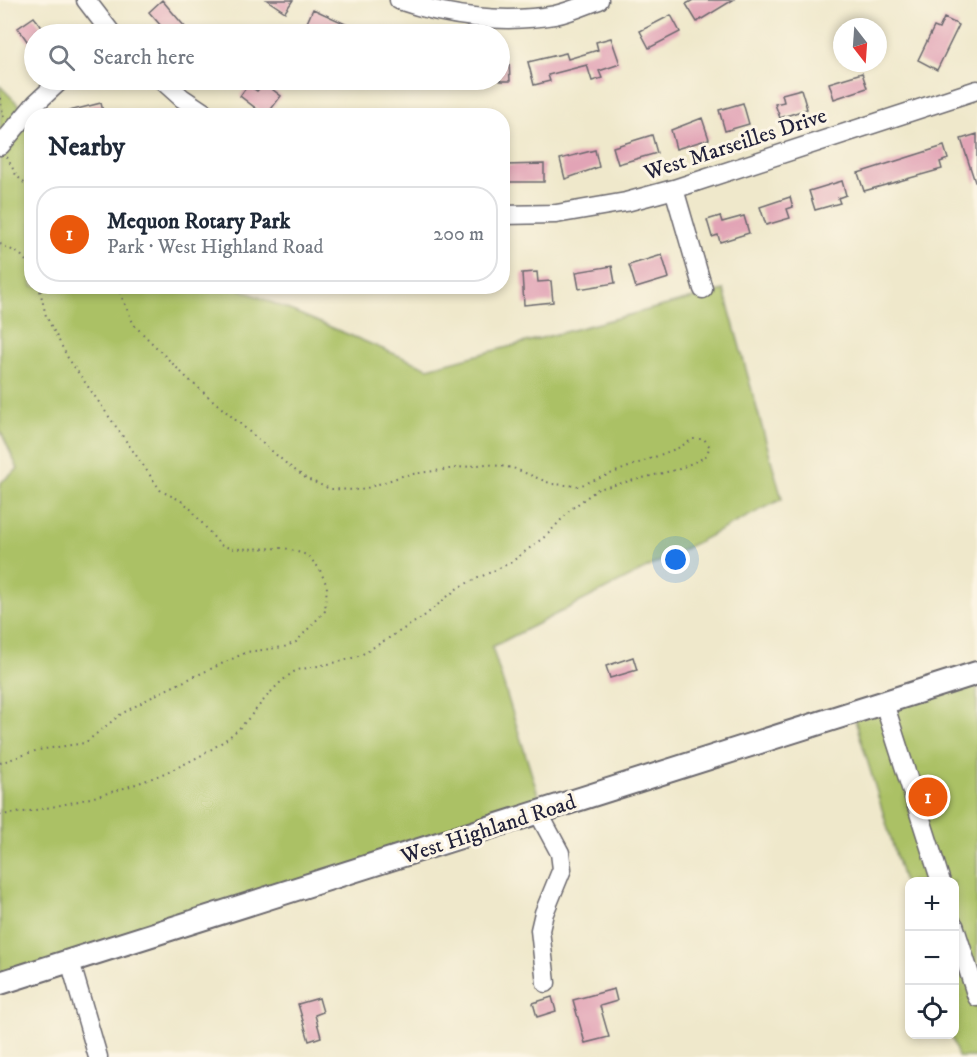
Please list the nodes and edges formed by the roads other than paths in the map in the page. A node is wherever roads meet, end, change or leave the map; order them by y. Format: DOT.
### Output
graph roads {
  1 [pos="86,0"];
  2 [pos="399,0"];
  3 [pos="599,0"];
  4 [pos="104,24"];
  5 [pos="50,90"];
  6 [pos="173,90"];
  7 [pos="977,90"];
  8 [pos="32,108"];
  9 [pos="197,108"];
  10 [pos="24,117"];
  11 [pos="0,146"];
  12 [pos="674,189"];
  13 [pos="510,215"];
  14 [pos="703,289"];
  15 [pos="977,673"];
  16 [pos="884,703"];
  17 [pos="538,812"];
  18 [pos="939,877"];
  19 [pos="956,931"];
  20 [pos="70,961"];
  21 [pos="0,983"];
  22 [pos="546,983"];
  23 [pos="977,997"];
  24 [pos="98,1057"];
  1 -- 4 [label="street"];
  2 -- 3 [label="street"];
  5 -- 8 [label="street"];
  6 -- 9 [label="street"];
  7 -- 12 [label="street, West Marseilles Drive"];
  10 -- 11 [label="street"];
  12 -- 13 [label="street, West Marseilles Drive"];
  12 -- 14 [label="street"];
  15 -- 16 [label="main road, West Highland Road"];
  16 -- 17 [label="main road, West Highland Road"];
  16 -- 18 [label="street"];
  17 -- 20 [label="main road, West Highland Road"];
  17 -- 22 [label="street"];
  19 -- 23 [label="street"];
  20 -- 21 [label="main road, West Highland Road"];
  20 -- 24 [label="street"];
}
